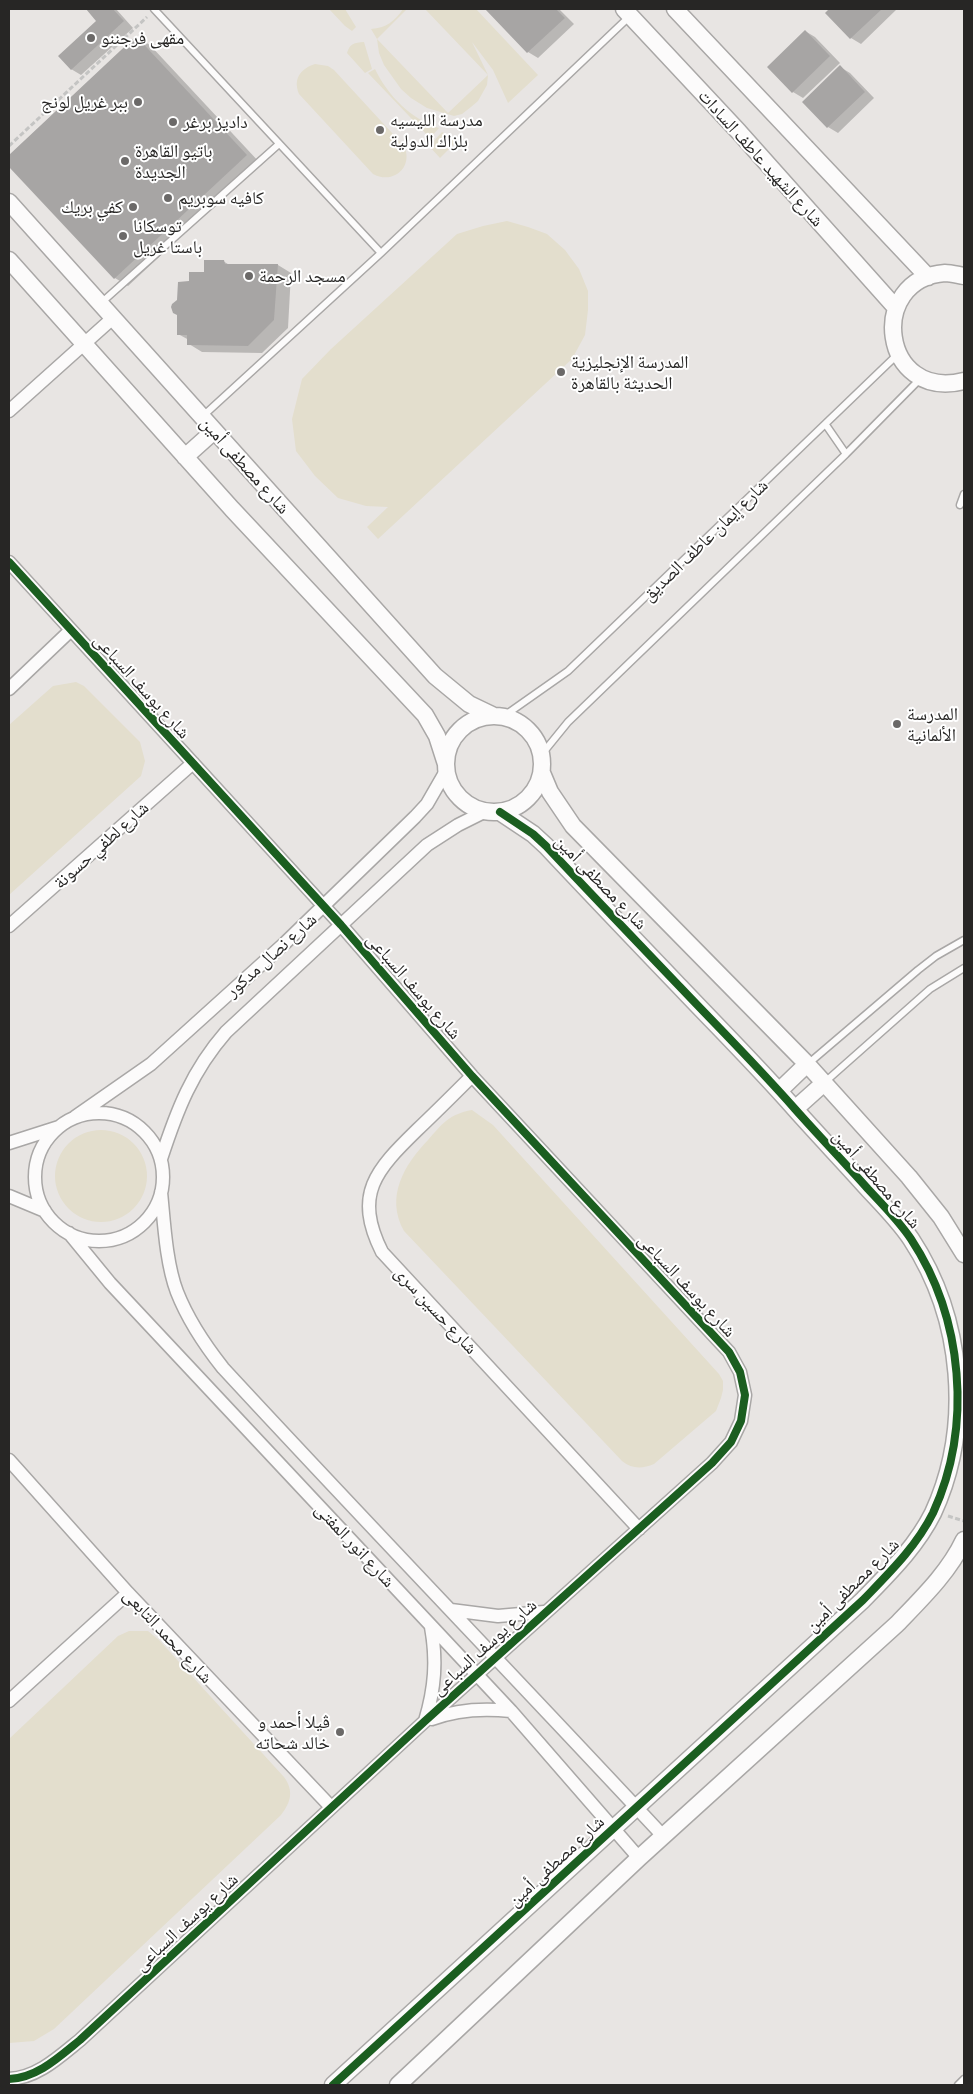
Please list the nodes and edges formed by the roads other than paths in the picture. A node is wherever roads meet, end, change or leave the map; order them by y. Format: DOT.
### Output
graph roads {
  1 [pos="154,9"];
  2 [pos="675,9"];
  3 [pos="631,11"];
  4 [pos="279,144"];
  5 [pos="9,202"];
  6 [pos="380,253"];
  7 [pos="9,260"];
  8 [pos="964,276"];
  9 [pos="928,277"];
  10 [pos="101,304"];
  11 [pos="896,308"];
  12 [pos="114,317"];
  13 [pos="83,344"];
  14 [pos="898,354"];
  15 [pos="921,378"];
  16 [pos="964,382"];
  17 [pos="9,411"];
  18 [pos="202,417"];
  19 [pos="826,425"];
  20 [pos="214,431"];
  21 [pos="846,454"];
  22 [pos="185,456"];
  23 [pos="964,494"];
  24 [pos="960,505"];
  25 [pos="9,562"];
  26 [pos="71,630"];
  27 [pos="9,689"];
  28 [pos="498,716"];
  29 [pos="542,754"];
  30 [pos="193,763"];
  31 [pos="446,768"];
  32 [pos="542,773"];
  33 [pos="492,812"];
  34 [pos="323,907"];
  35 [pos="341,925"];
  36 [pos="9,926"];
  37 [pos="964,940"];
  38 [pos="964,968"];
  39 [pos="807,1064"];
  40 [pos="472,1076"];
  41 [pos="824,1083"];
  42 [pos="780,1090"];
  43 [pos="795,1109"];
  44 [pos="75,1117"];
  45 [pos="59,1127"];
  46 [pos="9,1143"];
  47 [pos="161,1159"];
  48 [pos="161,1192"];
  49 [pos="9,1196"];
  50 [pos="45,1210"];
  51 [pos="69,1233"];
  52 [pos="964,1254"];
  53 [pos="9,1460"];
  54 [pos="15,1474"];
  55 [pos="639,1528"];
  56 [pos="964,1540"];
  57 [pos="128,1593"];
  58 [pos="452,1610"];
  59 [pos="544,1612"];
  60 [pos="432,1627"];
  61 [pos="495,1657"];
  62 [pos="476,1675"];
  63 [pos="9,1702"];
  64 [pos="510,1711"];
  65 [pos="425,1721"];
  66 [pos="636,1807"];
  67 [pos="331,1808"];
  68 [pos="613,1829"];
  69 [pos="663,1836"];
  70 [pos="639,1858"];
  71 [pos="9,2079"];
  72 [pos="964,2079"];
  73 [pos="333,2085"];
  74 [pos="398,2085"];
  75 [pos="958,2085"];
  1 -- 4 [label="lane"];
  2 -- 9 [label="street"];
  3 -- 6 [label="lane"];
  3 -- 11 [label="street, شارع الشهيد عاطف السادات"];
  4 -- 6 [label="lane"];
  4 -- 10 [label="lane"];
  5 -- 10 [label="street, شارع مصطفى أمين"];
  6 -- 18 [label="lane"];
  7 -- 13 [label="street"];
  8 -- 9 [label="street"];
  9 -- 11 [label="street"];
  10 -- 12 [label="street, شارع مصطفى أمين"];
  11 -- 14 [label="street"];
  12 -- 13 [label="street"];
  12 -- 18 [label="street, شارع مصطفى أمين"];
  13 -- 17 [label="street"];
  13 -- 22 [label="street"];
  14 -- 15 [label="street"];
  14 -- 19 [label="lane, شارع إيمان عاطف الصديق"];
  15 -- 16 [label="street"];
  15 -- 21 [label="lane, شارع إيمان عاطف الصديق"];
  18 -- 20 [label="street, شارع مصطفى أمين"];
  19 -- 21 [label="lane"];
  19 -- 28 [label="lane, شارع إيمان عاطف الصديق"];
  20 -- 22 [label="street"];
  20 -- 28 [label="street, شارع مصطفى أمين"];
  21 -- 29 [label="lane, شارع إيمان عاطف الصديق"];
  22 -- 31 [label="street"];
  23 -- 24 [label="lane"];
  25 -- 26 [label="street, شارع يوسف السباعى"];
  26 -- 27 [label="street"];
  26 -- 30 [label="street, شارع يوسف السباعى"];
  28 -- 29 [label="street"];
  28 -- 31 [label="street"];
  29 -- 32 [label="street"];
  30 -- 34 [label="street, شارع يوسف السباعى"];
  30 -- 36 [label="street, شارع لطفي حسونة"];
  31 -- 33 [label="street"];
  31 -- 34 [label="street, شارع نصال مدكور"];
  32 -- 33 [label="street"];
  32 -- 39 [label="street, شارع مصطفى أمين"];
  33 -- 35 [label="street, شارع نصال مدكور"];
  33 -- 42 [label="street, شارع مصطفى أمين"];
  34 -- 35 [label="street, شارع يوسف السباعى"];
  34 -- 44 [label="street, شارع نصال مدكور"];
  35 -- 40 [label="street, شارع يوسف السباعى"];
  35 -- 47 [label="street, شارع نصال مدكور"];
  37 -- 39 [label="lane"];
  38 -- 41 [label="lane"];
  39 -- 41 [label="street, شارع مصطفى أمين"];
  39 -- 42 [label="street"];
  40 -- 55 [label="street, شارع حسين سرى"];
  40 -- 55 [label="street, شارع يوسف السباعى"];
  41 -- 43 [label="street"];
  41 -- 52 [label="street, شارع مصطفى أمين"];
  42 -- 43 [label="street, شارع مصطفى أمين"];
  43 -- 66 [label="street, شارع مصطفى أمين"];
  44 -- 45 [label="street"];
  44 -- 47 [label="street"];
  45 -- 46 [label="street"];
  45 -- 50 [label="street"];
  47 -- 48 [label="street"];
  48 -- 51 [label="street"];
  48 -- 58 [label="street, شارع انور المفتى"];
  49 -- 50 [label="street"];
  50 -- 51 [label="street"];
  51 -- 60 [label="street, شارع انور المفتى"];
  53 -- 54 [label="street, شارع محمد التابعى"];
  54 -- 57 [label="street, شارع محمد التابعى"];
  55 -- 59 [label="street, شارع يوسف السباعى"];
  56 -- 69 [label="street"];
  57 -- 63 [label="street"];
  57 -- 67 [label="street, شارع محمد التابعى"];
  58 -- 59 [label="street"];
  58 -- 61 [label="street, شارع انور المفتى"];
  59 -- 61 [label="street, شارع يوسف السباعى"];
  60 -- 62 [label="street, شارع انور المفتى"];
  60 -- 65 [label="street"];
  61 -- 62 [label="street, شارع يوسف السباعى"];
  61 -- 66 [label="street, شارع انور المفتى"];
  62 -- 64 [label="street, شارع انور المفتى"];
  62 -- 65 [label="street, شارع يوسف السباعى"];
  64 -- 65 [label="street"];
  64 -- 68 [label="street, شارع انور المفتى"];
  65 -- 67 [label="street, شارع يوسف السباعى"];
  66 -- 68 [label="street, شارع مصطفى أمين"];
  66 -- 69 [label="street, شارع انور المفتى"];
  67 -- 71 [label="street, شارع يوسف السباعى"];
  68 -- 70 [label="street, شارع انور المفتى"];
  68 -- 73 [label="street, شارع مصطفى أمين"];
  69 -- 70 [label="street"];
  70 -- 74 [label="street"];
  72 -- 75 [label="lane"];
}
